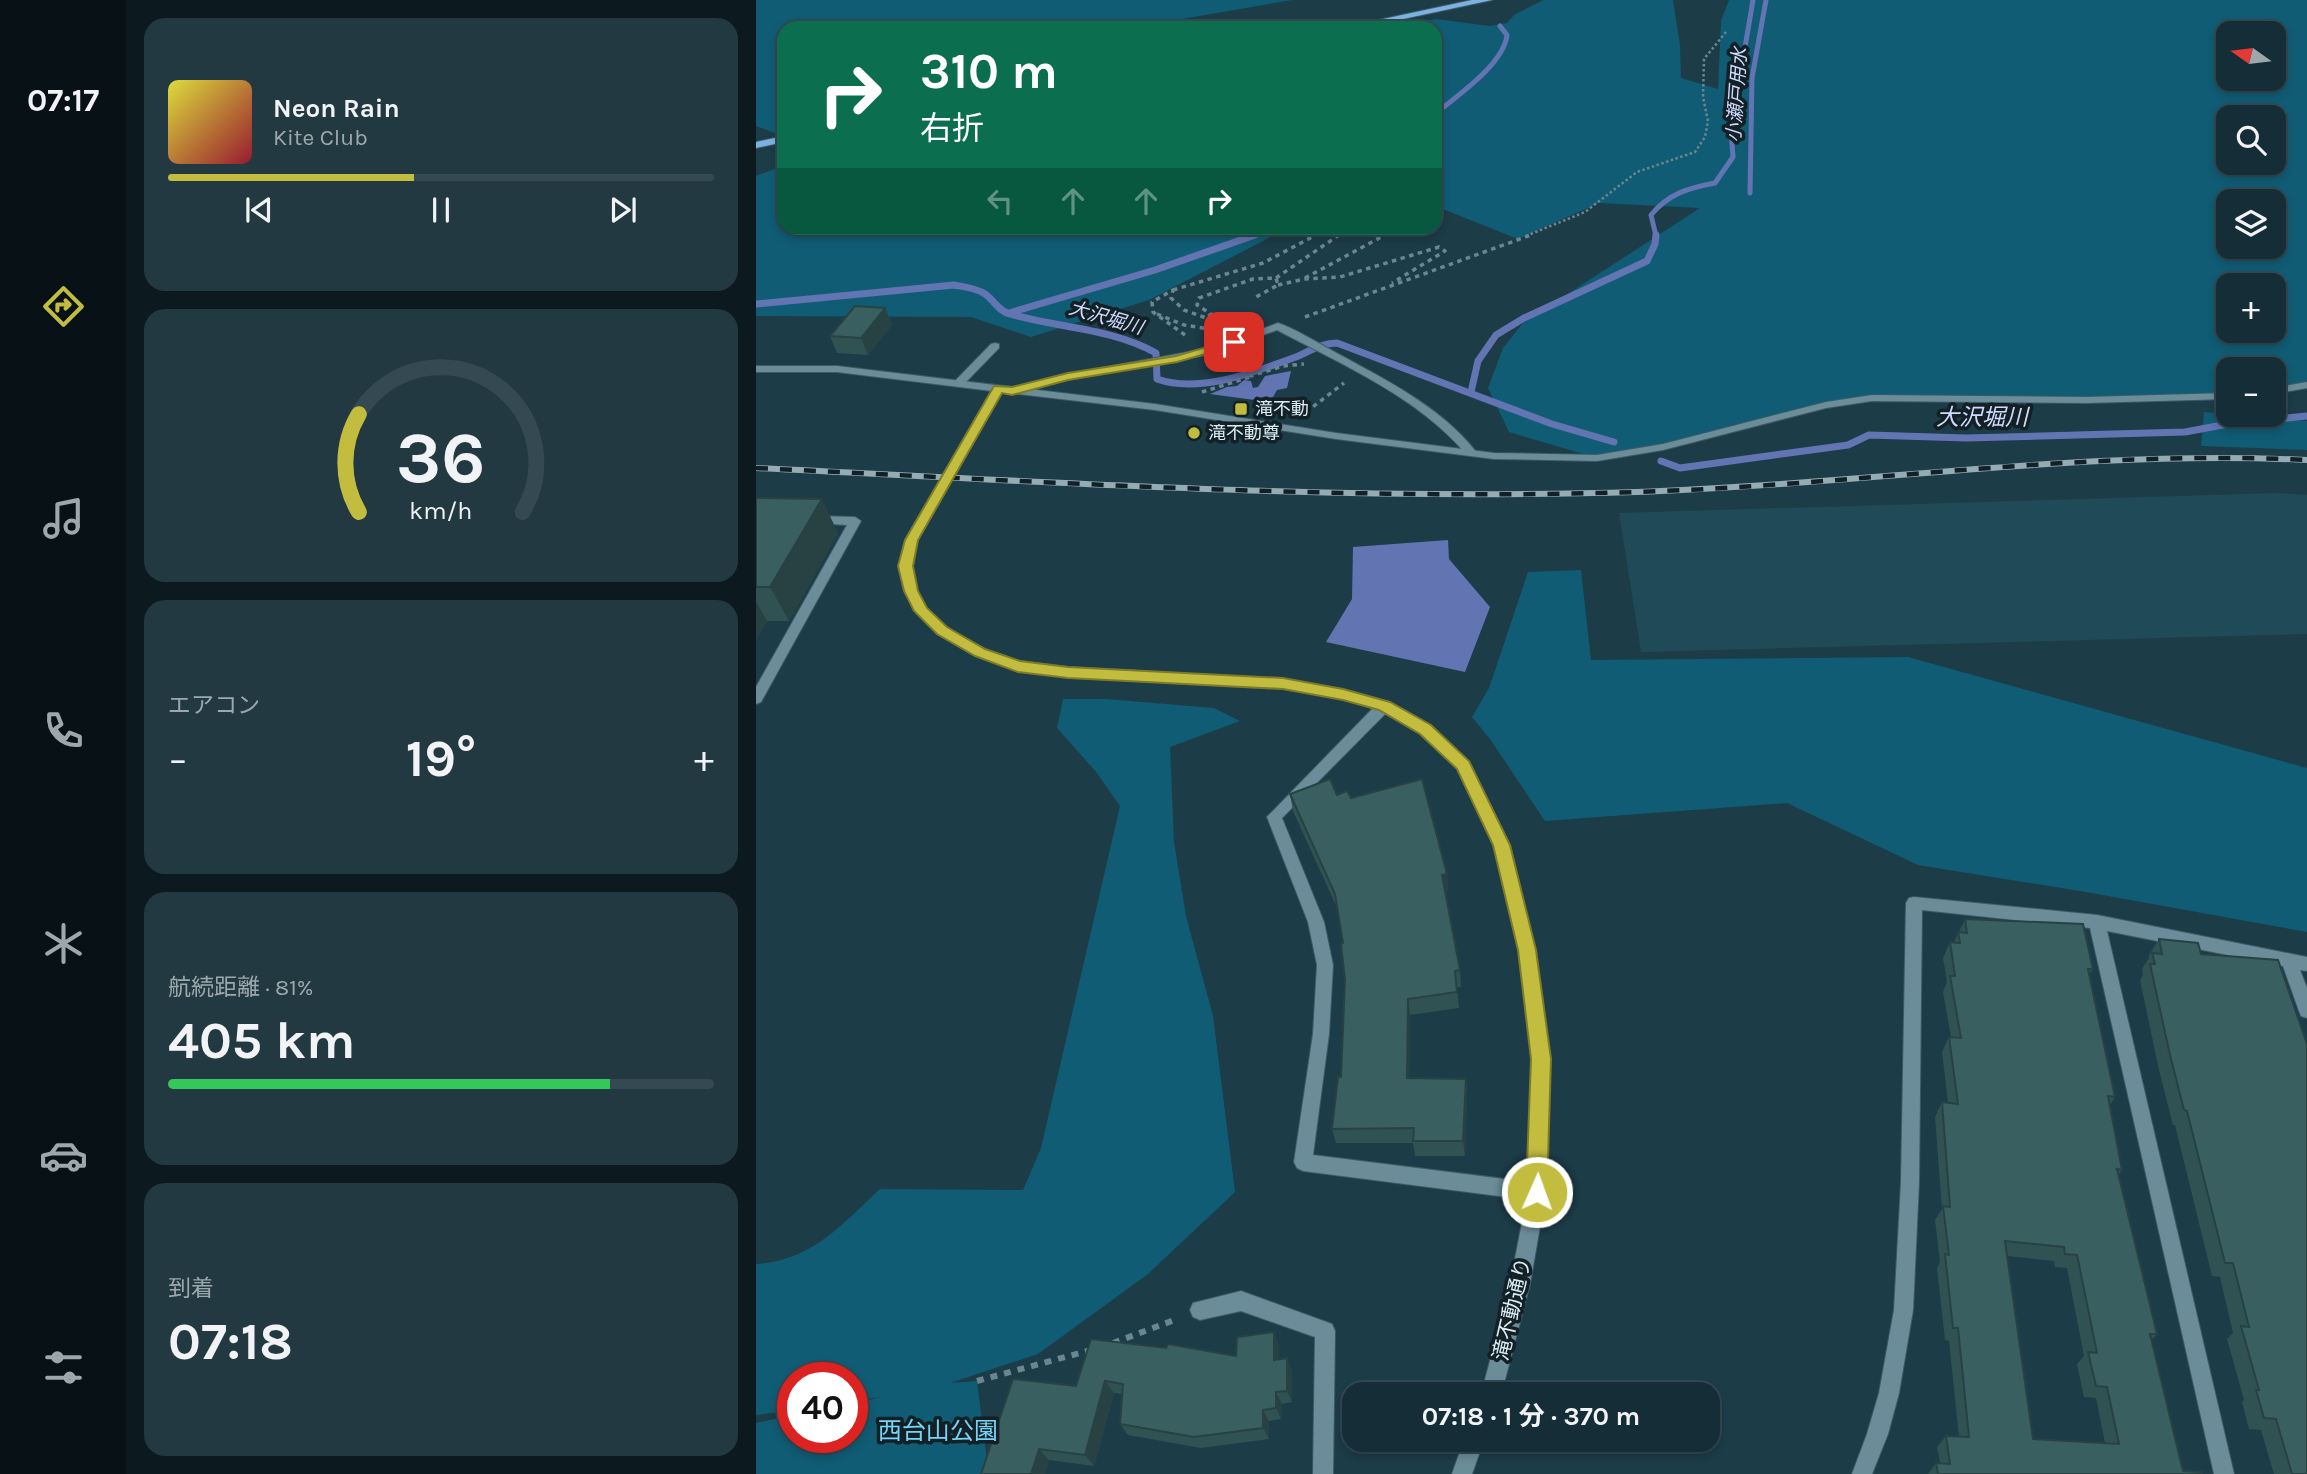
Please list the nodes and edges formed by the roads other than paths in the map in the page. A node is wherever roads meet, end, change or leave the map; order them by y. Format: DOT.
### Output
graph roads {
  1 [pos="1487,0"];
  2 [pos="1381,21"];
  3 [pos="777,140"];
  4 [pos="756,145"];
  5 [pos="995,346"];
  6 [pos="756,369"];
  7 [pos="959,383"];
  8 [pos="2307,385"];
  9 [pos="2286,389"];
  10 [pos="1005,390"];
  11 [pos="2216,396"];
  12 [pos="1471,453"];
  13 [pos="806,520"];
  14 [pos="756,699"];
  15 [pos="1384,706"];
  16 [pos="2097,922"];
  17 [pos="2289,960"];
  18 [pos="2307,964"];
  19 [pos="2307,1011"];
  20 [pos="1537,1192"];
  21 [pos="1200,1310"];
  22 [pos="1494,1382"];
  23 [pos="1470,1452"];
  24 [pos="1323,1474"];
  25 [pos="1462,1474"];
  26 [pos="1862,1474"];
  27 [pos="2224,1474"];
  1 -- 2 [label="highway"];
  3 -- 4 [label="highway"];
  5 -- 7 [label="street"];
  6 -- 7 [label="street"];
  7 -- 10 [label="street"];
  8 -- 9 [label="street"];
  10 -- 12 [label="street"];
  10 -- 12 [label="street"];
  10 -- 15 [label="street, 滝不動通り"];
  11 -- 12 [label="street"];
  13 -- 14 [label="street"];
  15 -- 20 [label="street, 滝不動通り"];
  15 -- 20 [label="street"];
  16 -- 17 [label="street"];
  16 -- 26 [label="street"];
  16 -- 27 [label="street"];
  17 -- 18 [label="street"];
  17 -- 19 [label="street"];
  20 -- 22 [label="street, 滝不動通り"];
  21 -- 24 [label="street"];
  23 -- 25 [label="street"];
}
